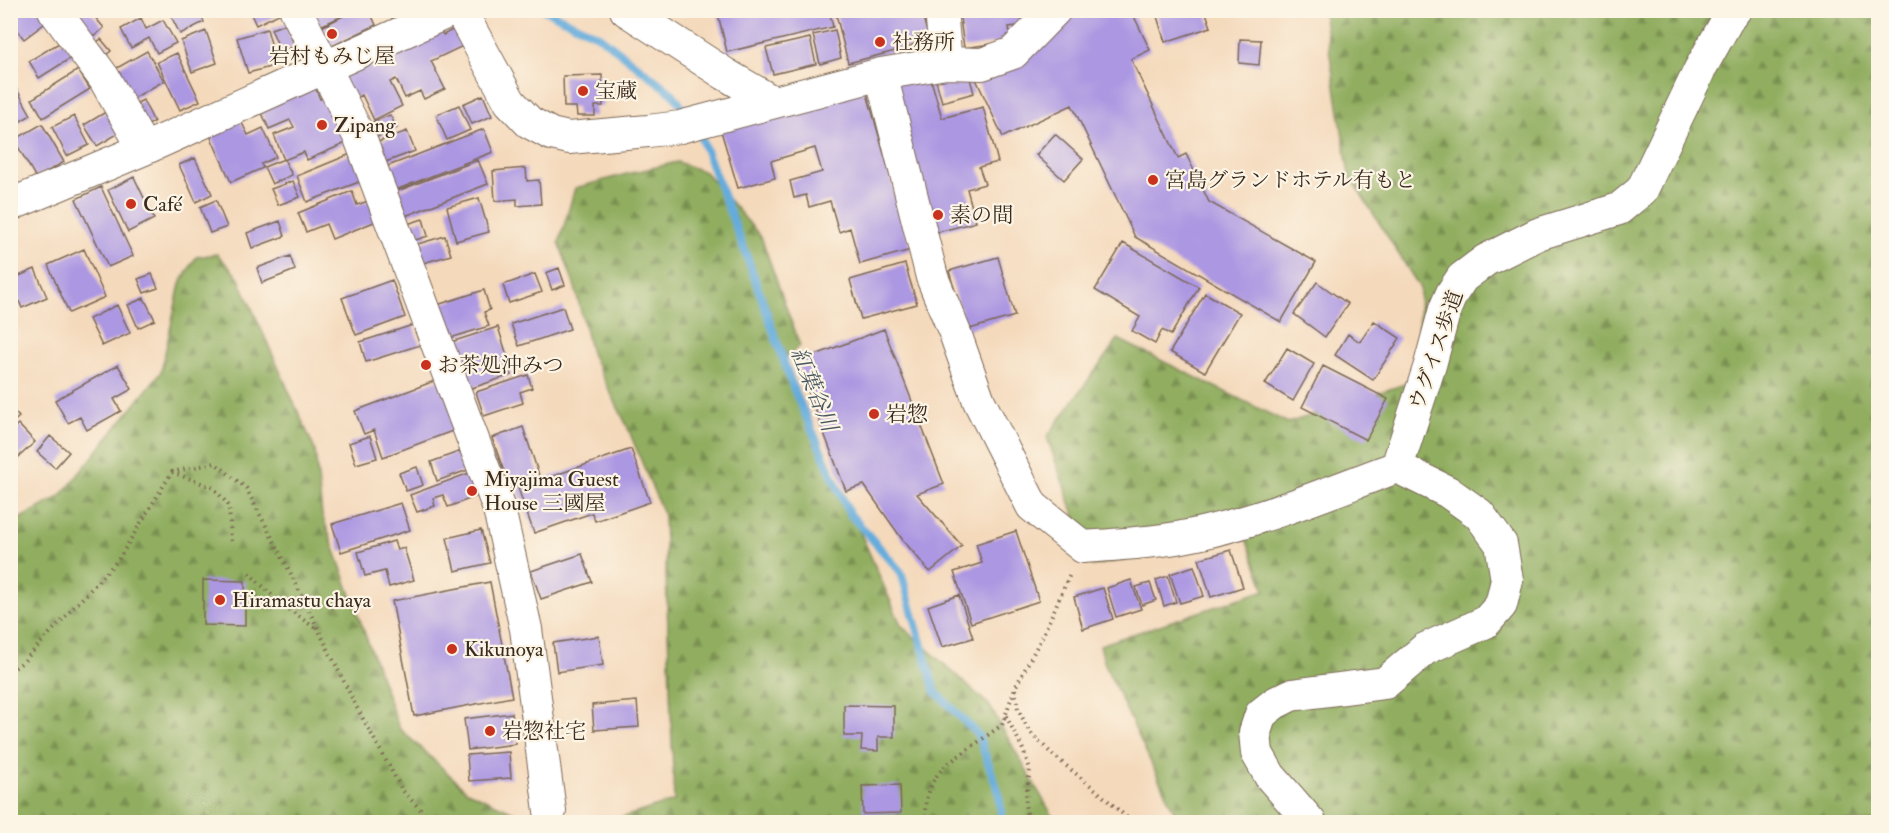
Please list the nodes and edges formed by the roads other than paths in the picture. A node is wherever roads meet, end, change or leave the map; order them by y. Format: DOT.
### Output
graph roads {
  1 [pos="54,10"];
  2 [pos="296,10"];
  3 [pos="452,10"];
  4 [pos="460,10"];
  5 [pos="626,10"];
  6 [pos="941,10"];
  7 [pos="1055,10"];
  8 [pos="1735,10"];
  9 [pos="946,63"];
  10 [pos="324,67"];
  11 [pos="881,74"];
  12 [pos="773,102"];
  13 [pos="144,149"];
  14 [pos="10,205"];
  15 [pos="1397,467"];
  16 [pos="550,811"];
  17 [pos="1310,822"];
  1 -- 13 [label="street"];
  2 -- 10 [label="street"];
  3 -- 10 [label="street"];
  4 -- 12 [label="street"];
  5 -- 12 [label="street"];
  6 -- 9 [label="street"];
  7 -- 9 [label="street"];
  8 -- 15 [label="street, ウグイス歩道"];
  9 -- 11 [label="street"];
  10 -- 13 [label="street"];
  10 -- 16 [label="street"];
  11 -- 12 [label="street"];
  11 -- 15 [label="street"];
  13 -- 14 [label="street"];
  15 -- 17 [label="street"];
}
